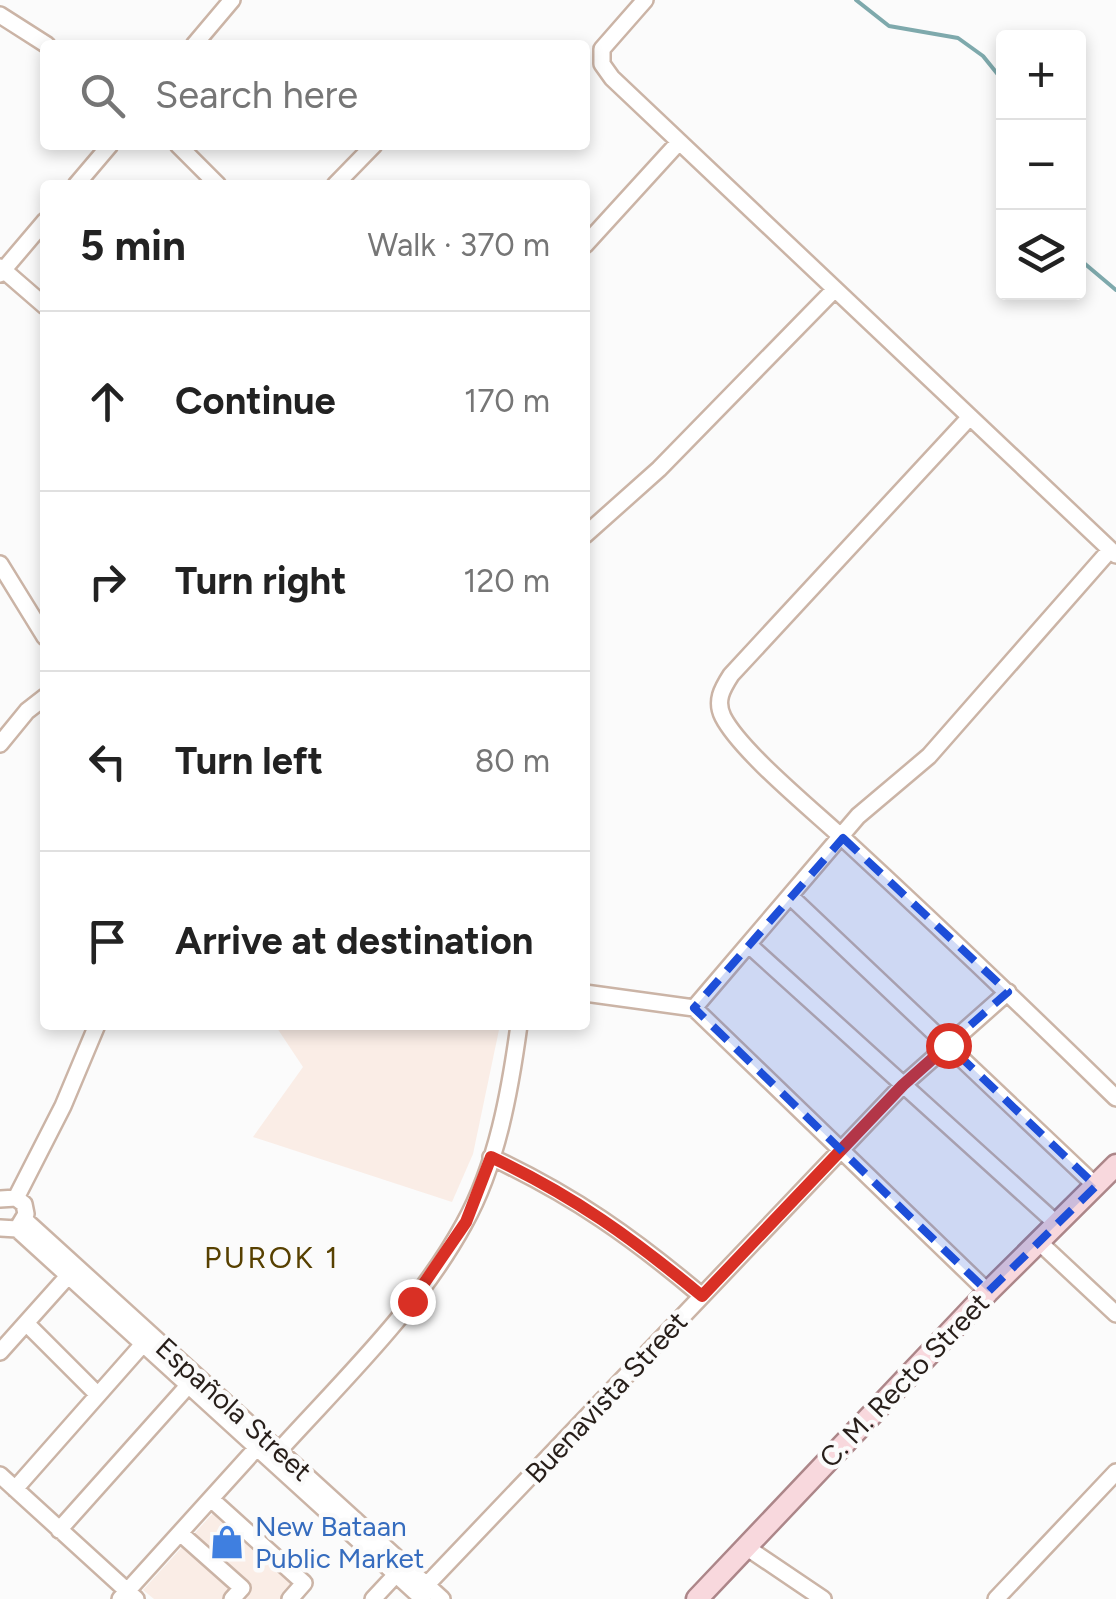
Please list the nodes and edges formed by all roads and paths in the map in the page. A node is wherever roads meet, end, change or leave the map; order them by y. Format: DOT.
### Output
graph roads {
  1 [pos="232,0"];
  2 [pos="645,0"];
  3 [pos="0,15"];
  4 [pos="198,40"];
  5 [pos="40,41"];
  6 [pos="679,142"];
  7 [pos="106,150"];
  8 [pos="183,150"];
  9 [pos="369,150"];
  10 [pos="80,180"];
  11 [pos="213,180"];
  12 [pos="341,180"];
  13 [pos="40,227"];
  14 [pos="590,240"];
  15 [pos="1,270"];
  16 [pos="834,290"];
  17 [pos="40,302"];
  18 [pos="969,418"];
  19 [pos="590,531"];
  20 [pos="1113,552"];
  21 [pos="0,564"];
  22 [pos="40,629"];
  23 [pos="40,701"];
  24 [pos="0,744"];
  25 [pos="843,838"];
  26 [pos="791,897"];
  27 [pos="749,945"];
  28 [pos="1008,992"];
  29 [pos="590,995"];
  30 [pos="694,1008"];
  31 [pos="95,1030"];
  32 [pos="518,1030"];
  33 [pos="948,1045"];
  34 [pos="903,1085"];
  35 [pos="1116,1098"];
  36 [pos="840,1150"];
  37 [pos="491,1157"];
  38 [pos="1116,1166"];
  39 [pos="1096,1186"];
  40 [pos="4,1198"];
  41 [pos="1056,1224"];
  42 [pos="14,1226"];
  43 [pos="1039,1242"];
  44 [pos="68,1276"];
  45 [pos="988,1292"];
  46 [pos="702,1296"];
  47 [pos="1115,1311"];
  48 [pos="26,1323"];
  49 [pos="144,1344"];
  50 [pos="0,1352"];
  51 [pos="193,1381"];
  52 [pos="98,1395"];
  53 [pos="262,1443"];
  54 [pos="275,1455"];
  55 [pos="1116,1472"];
  56 [pos="0,1476"];
  57 [pos="14,1489"];
  58 [pos="211,1499"];
  59 [pos="59,1530"];
  60 [pos="180,1533"];
  61 [pos="746,1548"];
  62 [pos="400,1570"];
  63 [pos="423,1593"];
  64 [pos="128,1596"];
  65 [pos="232,1599"];
  66 [pos="290,1599"];
  67 [pos="373,1599"];
  68 [pos="442,1599"];
  69 [pos="697,1599"];
  70 [pos="823,1599"];
  71 [pos="996,1599"];
  1 -- 4 [label="street"];
  2 -- 6 [label="street"];
  3 -- 5 [label="street"];
  6 -- 14 [label="street"];
  6 -- 16 [label="street"];
  7 -- 10 [label="street"];
  8 -- 11 [label="street"];
  9 -- 12 [label="street"];
  13 -- 15 [label="street"];
  15 -- 17 [label="street"];
  16 -- 18 [label="street"];
  16 -- 19 [label="street"];
  18 -- 20 [label="street"];
  18 -- 25 [label="street"];
  20 -- 25 [label="street"];
  21 -- 22 [label="street"];
  23 -- 24 [label="street"];
  25 -- 26 [label="street"];
  25 -- 28 [label="street"];
  26 -- 27 [label="street"];
  26 -- 33 [label="street"];
  27 -- 30 [label="street"];
  27 -- 34 [label="street"];
  28 -- 33 [label="street, Buenavista Street"];
  28 -- 35 [label="street"];
  29 -- 30 [label="street"];
  30 -- 36 [label="street"];
  31 -- 40 [label="street"];
  32 -- 37 [label="street"];
  33 -- 34 [label="street, Buenavista Street"];
  33 -- 39 [label="street"];
  34 -- 36 [label="street, Buenavista Street"];
  34 -- 41 [label="street"];
  36 -- 45 [label="street"];
  36 -- 46 [label="street, Buenavista Street"];
  37 -- 46 [label="street"];
  37 -- 54 [label="street"];
  38 -- 39 [label="main road, C. M. Recto Street"];
  39 -- 41 [label="main road, C. M. Recto Street"];
  40 -- 42 [label="street"];
  41 -- 43 [label="main road, C. M. Recto Street"];
  42 -- 44 [label="street, Española Street"];
  42 -- 51 [label="street, Española Street"];
  43 -- 45 [label="main road, C. M. Recto Street"];
  43 -- 47 [label="street"];
  44 -- 48 [label="street"];
  44 -- 49 [label="street, Española Street"];
  45 -- 61 [label="main road, C. M. Recto Street"];
  46 -- 63 [label="street, Buenavista Street"];
  48 -- 50 [label="street"];
  48 -- 52 [label="street"];
  49 -- 51 [label="street, Española Street"];
  49 -- 52 [label="street"];
  51 -- 53 [label="street, Española Street"];
  51 -- 59 [label="street"];
  52 -- 57 [label="street"];
  53 -- 54 [label="street, Española Street"];
  53 -- 58 [label="street"];
  54 -- 62 [label="street, Española Street"];
  55 -- 71 [label="street"];
  56 -- 57 [label="street"];
  57 -- 59 [label="street"];
  58 -- 60 [label="street"];
  58 -- 66 [label="street"];
  59 -- 64 [label="street"];
  60 -- 64 [label="street"];
  60 -- 65 [label="street"];
  61 -- 69 [label="main road, C. M. Recto Street"];
  61 -- 70 [label="street"];
  62 -- 63 [label="street, Española Street"];
  62 -- 67 [label="street"];
  63 -- 68 [label="street, Española Street"];
}
